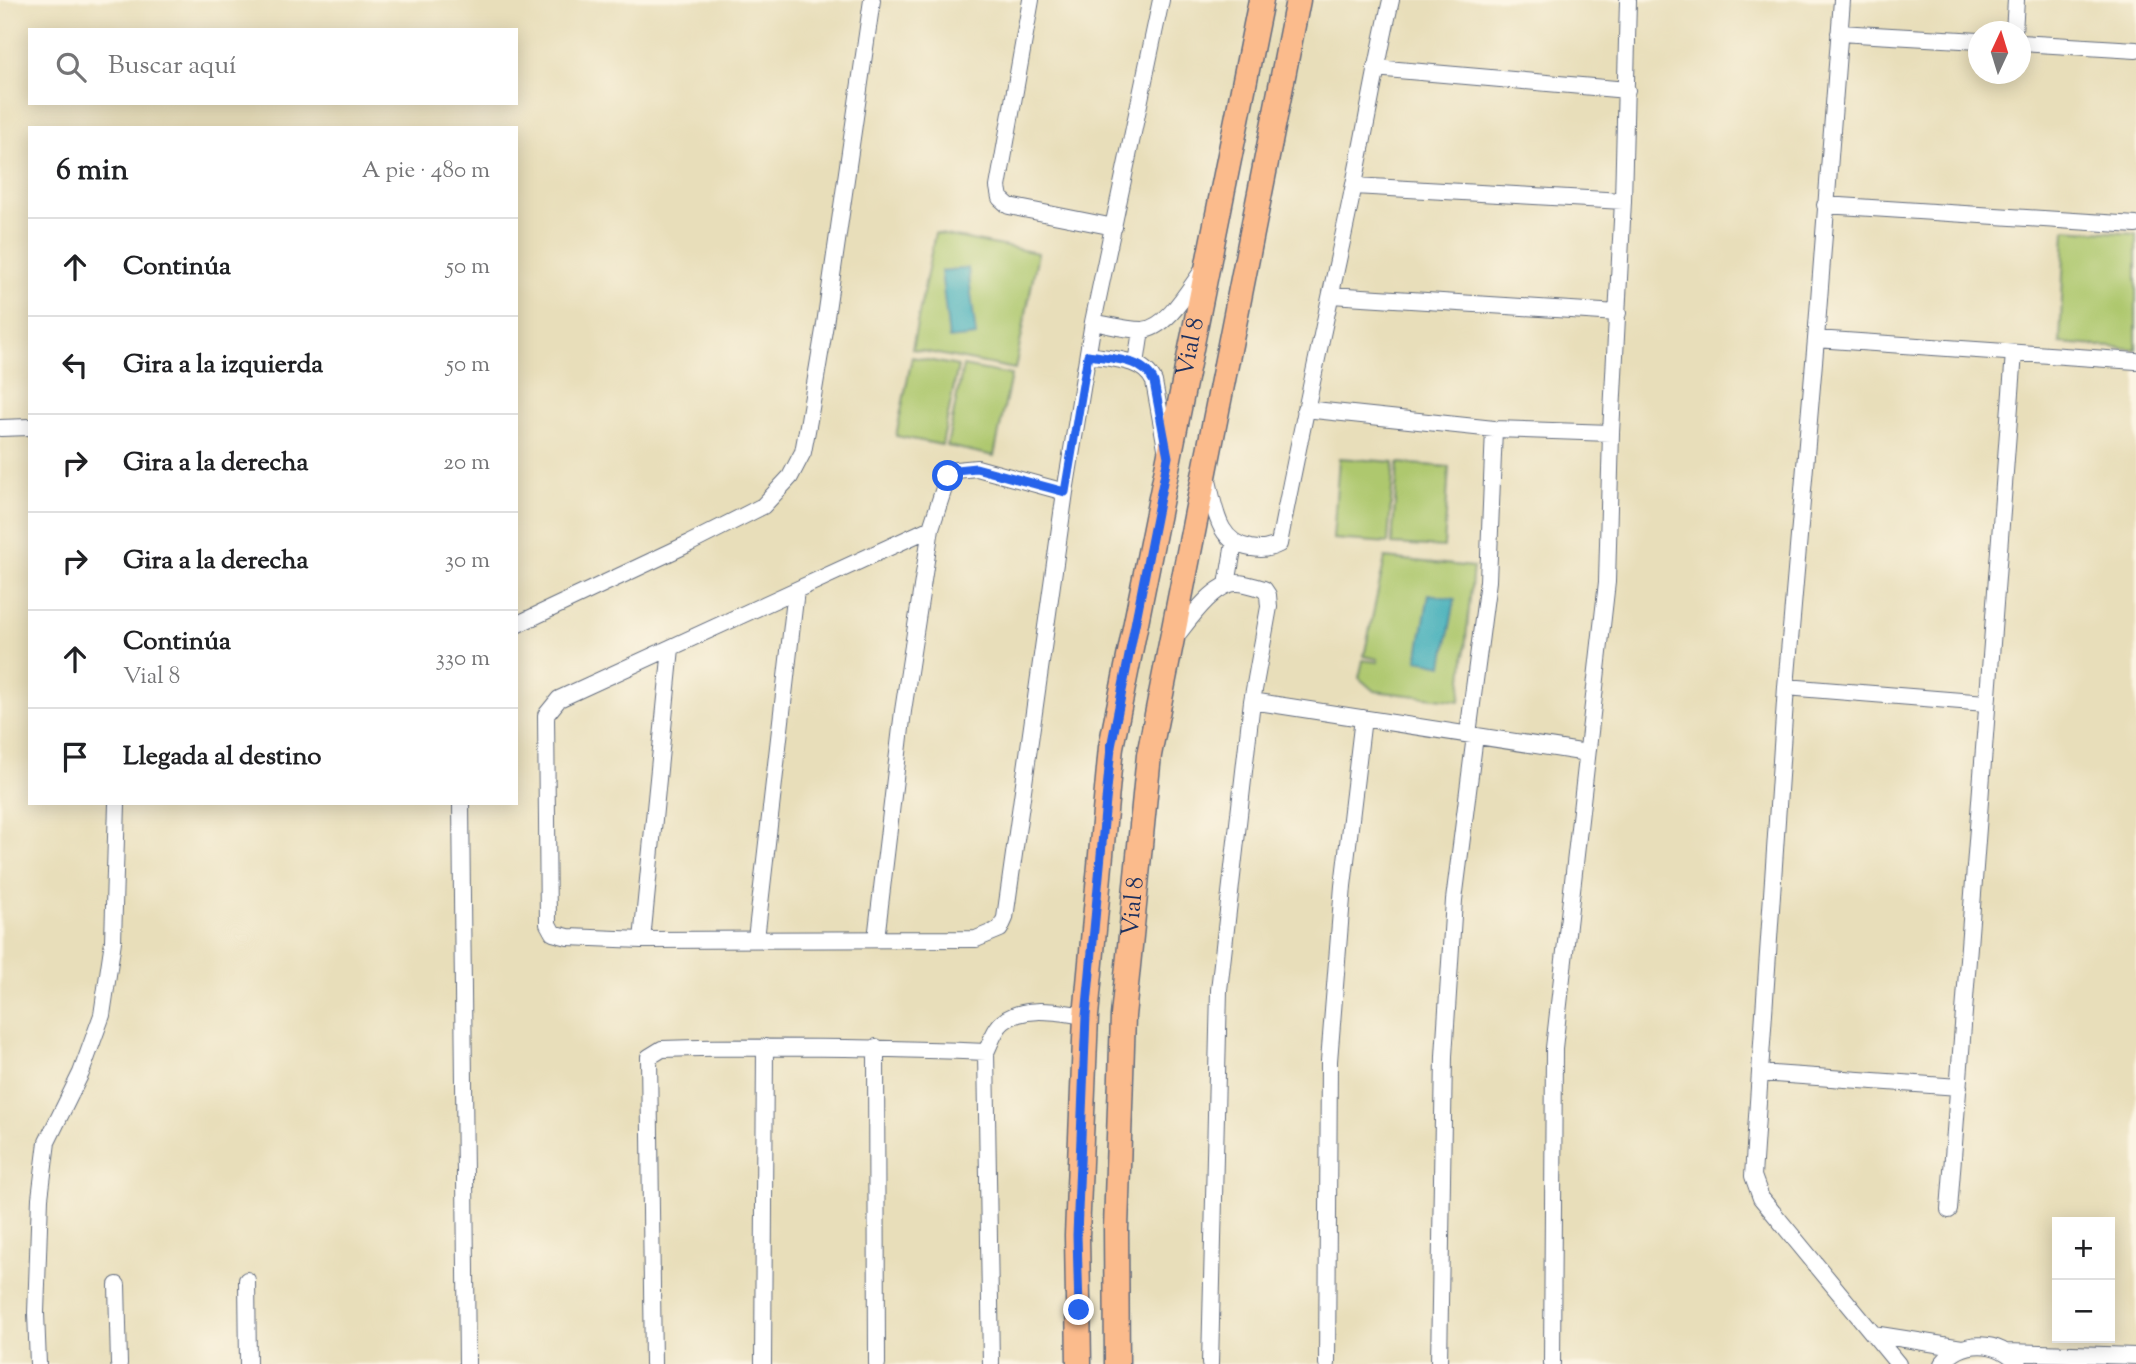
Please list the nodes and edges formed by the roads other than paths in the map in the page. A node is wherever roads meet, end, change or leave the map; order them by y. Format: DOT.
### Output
graph roads {
  1 [pos="872,0"];
  2 [pos="1031,0"];
  3 [pos="1161,0"];
  4 [pos="1261,0"];
  5 [pos="1298,0"];
  6 [pos="1391,0"];
  7 [pos="1628,0"];
  8 [pos="1842,0"];
  9 [pos="2016,0"];
  10 [pos="2015,21"];
  11 [pos="1839,33"];
  12 [pos="1968,40"];
  13 [pos="2031,44"];
  14 [pos="2136,50"];
  15 [pos="1375,68"];
  16 [pos="1627,90"];
  17 [pos="1354,186"];
  18 [pos="1623,201"];
  19 [pos="1825,205"];
  20 [pos="2136,225"];
  21 [pos="1114,228"];
  22 [pos="1206,267"];
  23 [pos="1331,295"];
  24 [pos="1618,313"];
  25 [pos="1093,322"];
  26 [pos="1142,330"];
  27 [pos="1816,338"];
  28 [pos="2014,353"];
  29 [pos="1088,355"];
  30 [pos="2136,361"];
  31 [pos="1136,364"];
  32 [pos="1305,409"];
  33 [pos="28,426"];
  34 [pos="0,428"];
  35 [pos="1494,429"];
  36 [pos="1611,433"];
  37 [pos="1168,457"];
  38 [pos="1205,468"];
  39 [pos="1065,492"];
  40 [pos="931,528"];
  41 [pos="1234,543"];
  42 [pos="1227,586"];
  43 [pos="796,590"];
  44 [pos="518,624"];
  45 [pos="1171,644"];
  46 [pos="671,648"];
  47 [pos="1786,687"];
  48 [pos="1252,701"];
  49 [pos="1986,703"];
  50 [pos="1363,718"];
  51 [pos="1472,735"];
  52 [pos="1587,753"];
  53 [pos="117,805"];
  54 [pos="461,805"];
  55 [pos="756,939"];
  56 [pos="876,939"];
  57 [pos="642,940"];
  58 [pos="1086,1016"];
  59 [pos="765,1046"];
  60 [pos="876,1047"];
  61 [pos="986,1052"];
  62 [pos="1760,1073"];
  63 [pos="1959,1087"];
  64 [pos="1949,1210"];
  65 [pos="247,1280"];
  66 [pos="117,1285"];
  67 [pos="1873,1335"];
  68 [pos="1962,1348"];
  69 [pos="2006,1352"];
  70 [pos="2136,1356"];
  71 [pos="38,1364"];
  72 [pos="119,1364"];
  73 [pos="248,1364"];
  74 [pos="467,1364"];
  75 [pos="653,1364"];
  76 [pos="763,1364"];
  77 [pos="877,1364"];
  78 [pos="991,1364"];
  79 [pos="1079,1364"];
  80 [pos="1117,1364"];
  81 [pos="1210,1364"];
  82 [pos="1327,1364"];
  83 [pos="1439,1364"];
  84 [pos="1552,1364"];
  85 [pos="1898,1364"];
  86 [pos="1942,1364"];
  87 [pos="2019,1364"];
  1 -- 44 [label="street"];
  2 -- 21 [label="street"];
  3 -- 21 [label="street"];
  4 -- 22 [label="main road, Vial 8"];
  5 -- 38 [label="main road, Vial 8"];
  6 -- 15 [label="street"];
  7 -- 16 [label="street"];
  8 -- 11 [label="street"];
  9 -- 10 [label="street"];
  11 -- 12 [label="street"];
  11 -- 19 [label="street"];
  13 -- 14 [label="street"];
  15 -- 16 [label="street"];
  15 -- 17 [label="street"];
  16 -- 18 [label="street"];
  17 -- 18 [label="street"];
  17 -- 23 [label="street"];
  18 -- 24 [label="street"];
  19 -- 20 [label="street"];
  19 -- 27 [label="street"];
  21 -- 25 [label="street"];
  22 -- 26 [label="street"];
  22 -- 37 [label="main road, Vial 8"];
  23 -- 24 [label="street"];
  23 -- 32 [label="street"];
  24 -- 36 [label="street"];
  25 -- 26 [label="street"];
  25 -- 29 [label="street"];
  26 -- 31 [label="street"];
  27 -- 28 [label="street"];
  27 -- 47 [label="street"];
  28 -- 30 [label="street"];
  28 -- 49 [label="street"];
  29 -- 31 [label="street"];
  29 -- 39 [label="street"];
  31 -- 37 [label="street"];
  32 -- 35 [label="street"];
  32 -- 41 [label="street"];
  33 -- 34 [label="street"];
  35 -- 36 [label="street"];
  35 -- 51 [label="street"];
  36 -- 52 [label="street"];
  37 -- 58 [label="main road, Vial 8"];
  38 -- 41 [label="street"];
  38 -- 45 [label="main road, Vial 8"];
  39 -- 40 [label="street"];
  39 -- 56 [label="street"];
  40 -- 43 [label="street"];
  40 -- 56 [label="street"];
  41 -- 42 [label="street"];
  42 -- 45 [label="street"];
  42 -- 48 [label="street"];
  43 -- 46 [label="street"];
  43 -- 55 [label="street"];
  45 -- 80 [label="main road, Vial 8"];
  46 -- 57 [label="street"];
  46 -- 57 [label="street"];
  47 -- 49 [label="street"];
  47 -- 62 [label="street"];
  48 -- 50 [label="street"];
  48 -- 81 [label="street"];
  49 -- 63 [label="street"];
  50 -- 51 [label="street"];
  50 -- 82 [label="street"];
  51 -- 52 [label="street"];
  51 -- 83 [label="street"];
  52 -- 84 [label="street"];
  53 -- 71 [label="street"];
  54 -- 74 [label="street"];
  55 -- 56 [label="street"];
  55 -- 57 [label="street"];
  58 -- 61 [label="street"];
  58 -- 79 [label="main road, Vial 8"];
  59 -- 60 [label="street"];
  59 -- 75 [label="street"];
  59 -- 76 [label="street"];
  60 -- 61 [label="street"];
  60 -- 77 [label="street"];
  61 -- 78 [label="street"];
  62 -- 63 [label="street"];
  62 -- 67 [label="street"];
  63 -- 64 [label="street"];
  65 -- 73 [label="street"];
  66 -- 72 [label="street"];
  67 -- 68 [label="street"];
  67 -- 85 [label="street"];
  68 -- 69 [label="street"];
  68 -- 86 [label="street"];
  69 -- 70 [label="street"];
  69 -- 87 [label="street"];
}
